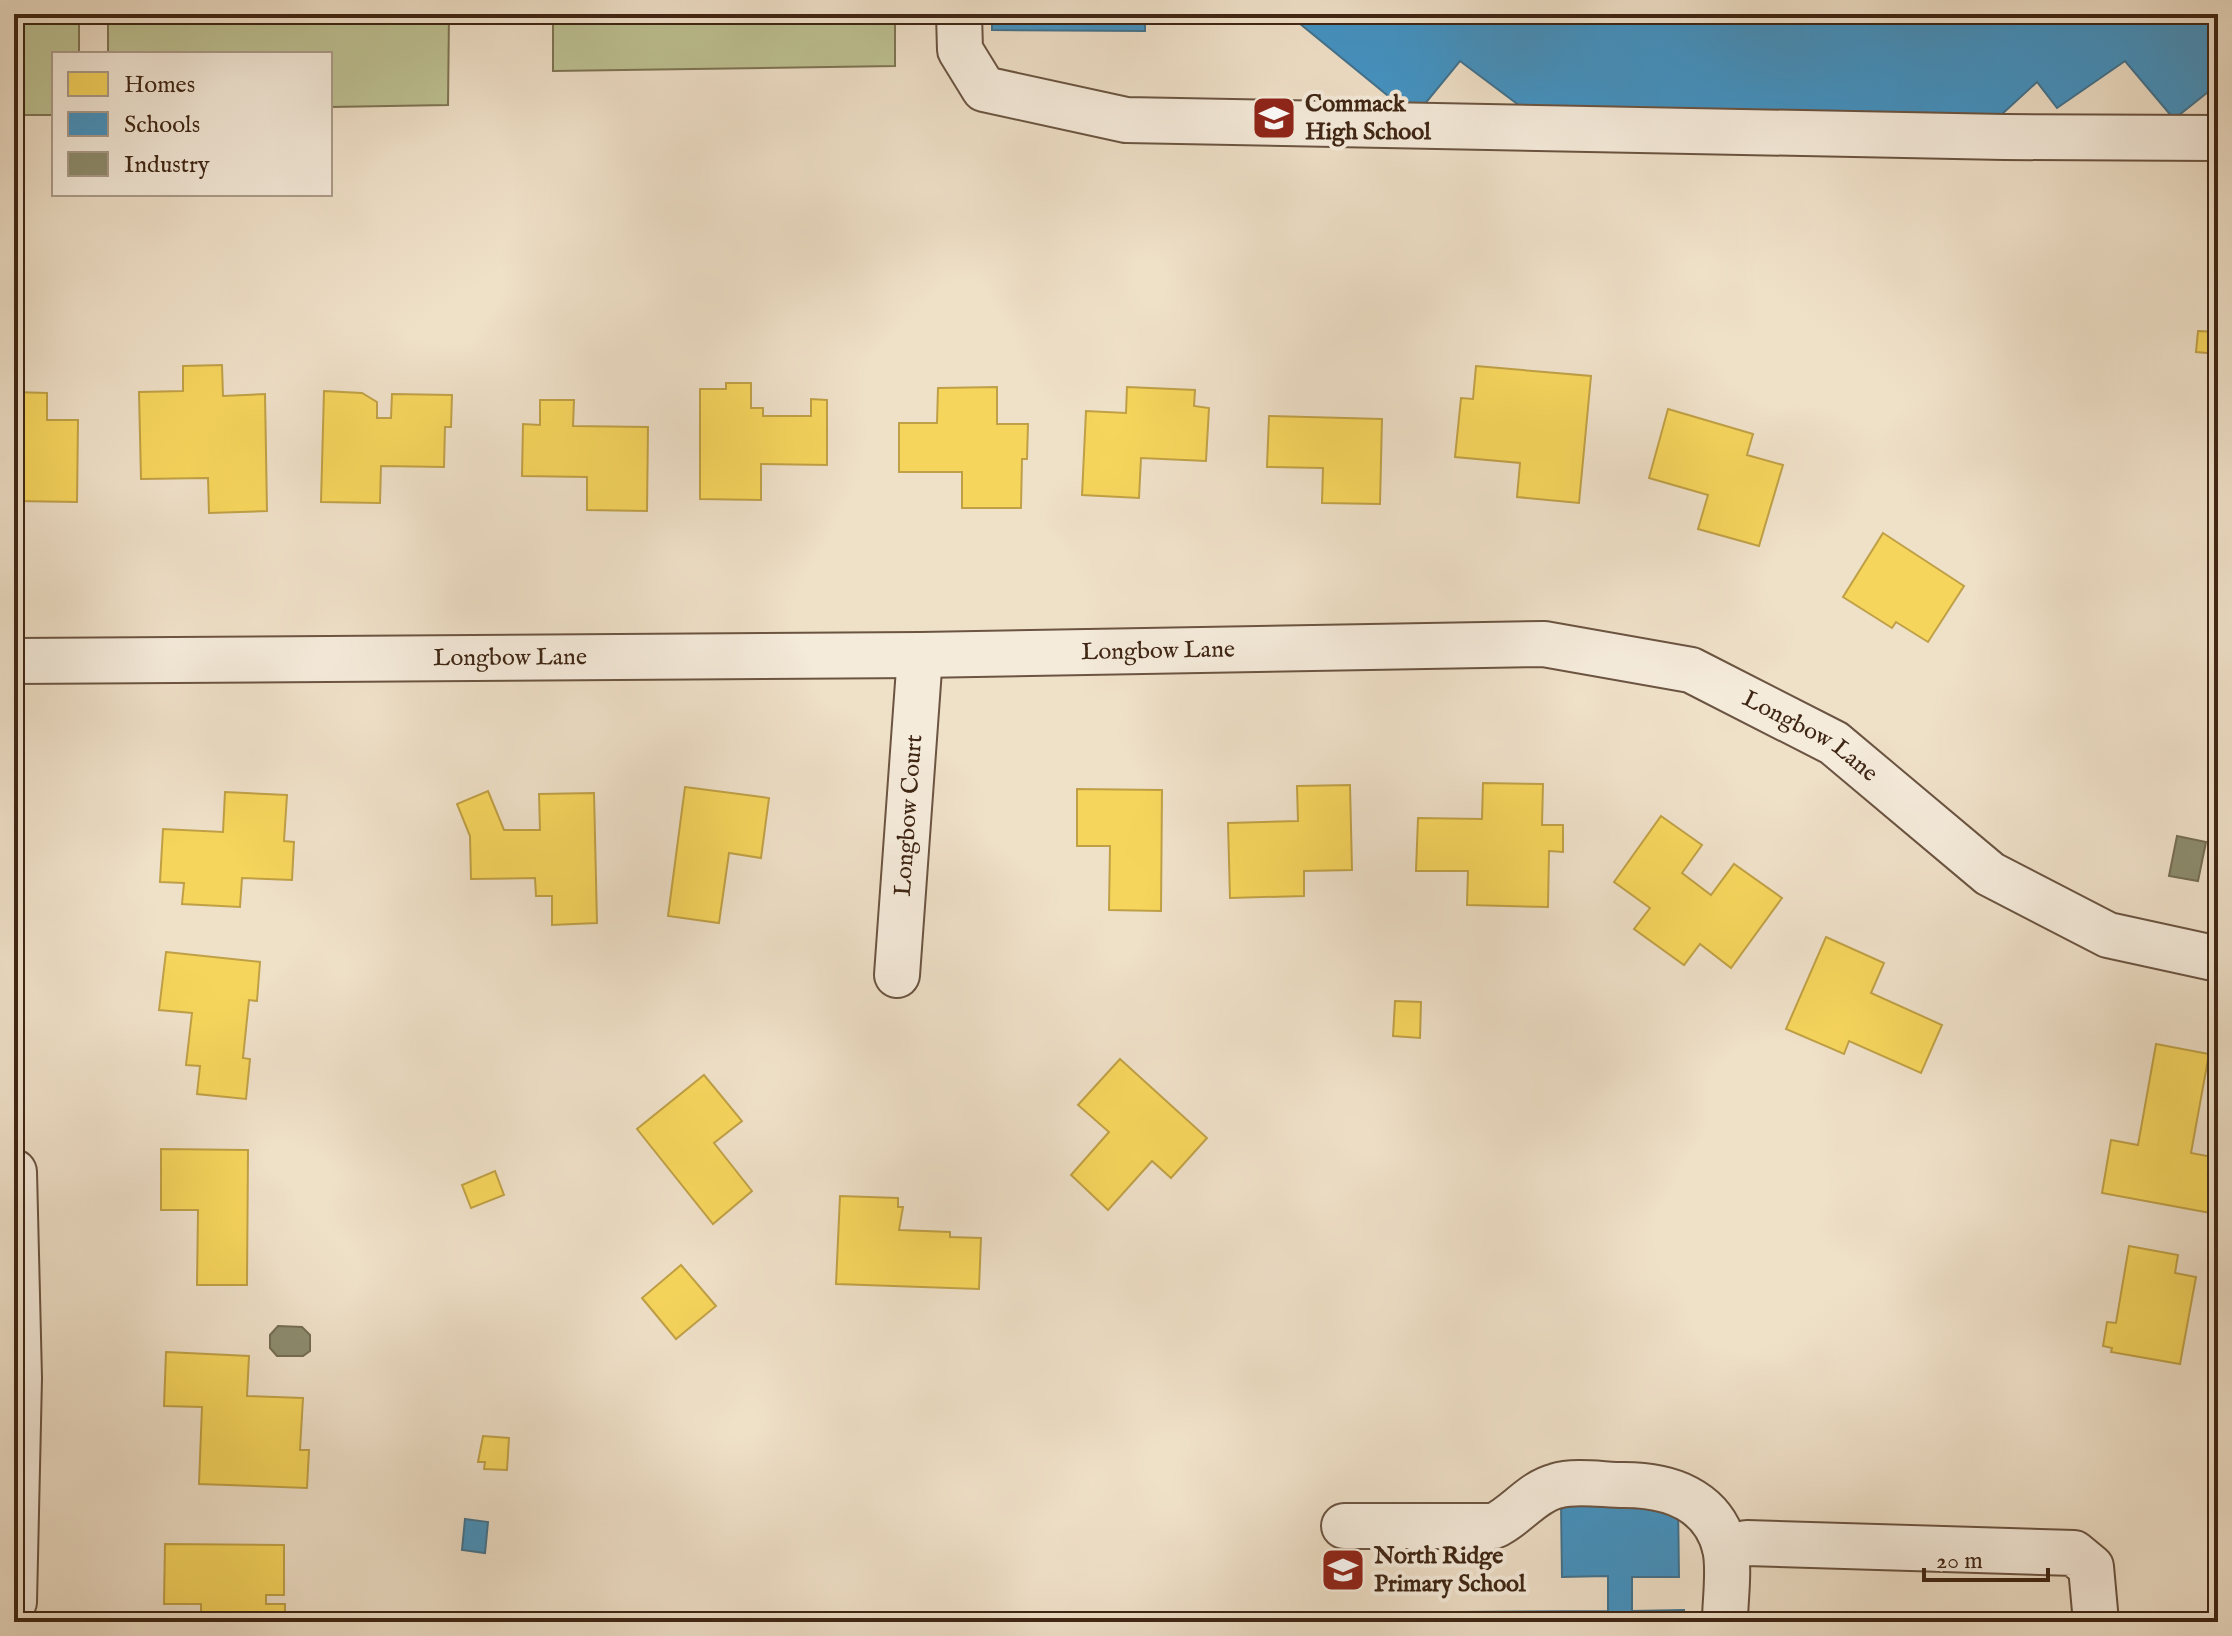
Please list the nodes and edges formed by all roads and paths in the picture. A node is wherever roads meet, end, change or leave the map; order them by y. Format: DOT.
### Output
graph roads {
  1 [pos="959,14"];
  2 [pos="2218,138"];
  3 [pos="920,655"];
  4 [pos="14,661"];
  5 [pos="2218,959"];
  6 [pos="897,975"];
  7 [pos="14,1172"];
  8 [pos="1344,1526"];
  9 [pos="1725,1548"];
  10 [pos="14,1602"];
  11 [pos="1725,1622"];
  12 [pos="2096,1622"];
  1 -- 2 [label="street"];
  3 -- 4 [label="street, Longbow Lane"];
  3 -- 5 [label="street, Longbow Lane"];
  3 -- 6 [label="street, Longbow Court"];
  7 -- 10 [label="street"];
  8 -- 9 [label="street"];
  9 -- 11 [label="street"];
  9 -- 12 [label="street"];
}
